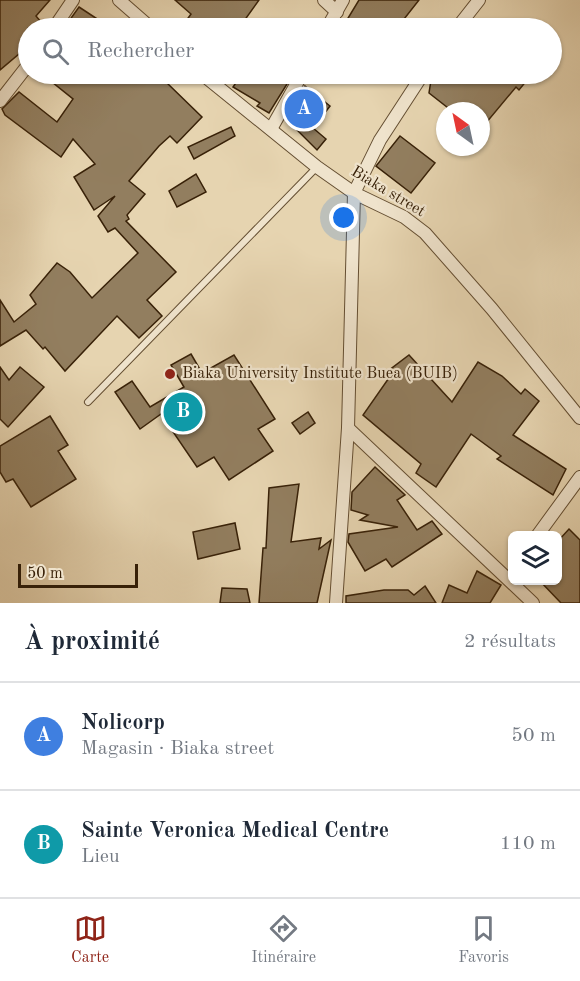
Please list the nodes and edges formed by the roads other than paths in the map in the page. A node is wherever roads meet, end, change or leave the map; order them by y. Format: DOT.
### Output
graph roads {
  1 [pos="73,0"];
  2 [pos="119,0"];
  3 [pos="324,0"];
  4 [pos="343,0"];
  5 [pos="479,0"];
  6 [pos="337,12"];
  7 [pos="61,18"];
  8 [pos="140,18"];
  9 [pos="333,18"];
  10 [pos="465,18"];
  11 [pos="18,78"];
  12 [pos="215,84"];
  13 [pos="296,84"];
  14 [pos="416,84"];
  15 [pos="0,101"];
  16 [pos="271,129"];
  17 [pos="317,166"];
  18 [pos="354,193"];
  19 [pos="88,402"];
  20 [pos="580,418"];
  21 [pos="348,428"];
  22 [pos="580,477"];
  23 [pos="541,531"];
  24 [pos="508,572"];
  25 [pos="518,585"];
  26 [pos="531,602"];
  27 [pos="336,603"];
  1 -- 7 [label="street"];
  2 -- 8 [label="street"];
  3 -- 6 [label="street"];
  4 -- 6 [label="street"];
  5 -- 10 [label="street"];
  6 -- 9 [label="street"];
  11 -- 15 [label="street"];
  12 -- 16 [label="street, Biaka street"];
  13 -- 16 [label="street"];
  14 -- 18 [label="street"];
  16 -- 17 [label="street, Biaka street"];
  17 -- 18 [label="street, Biaka street"];
  17 -- 19 [label="lane"];
  18 -- 20 [label="street, Biaka street"];
  18 -- 21 [label="street"];
  21 -- 24 [label="street"];
  21 -- 27 [label="street"];
  22 -- 23 [label="street"];
  25 -- 26 [label="street"];
}
